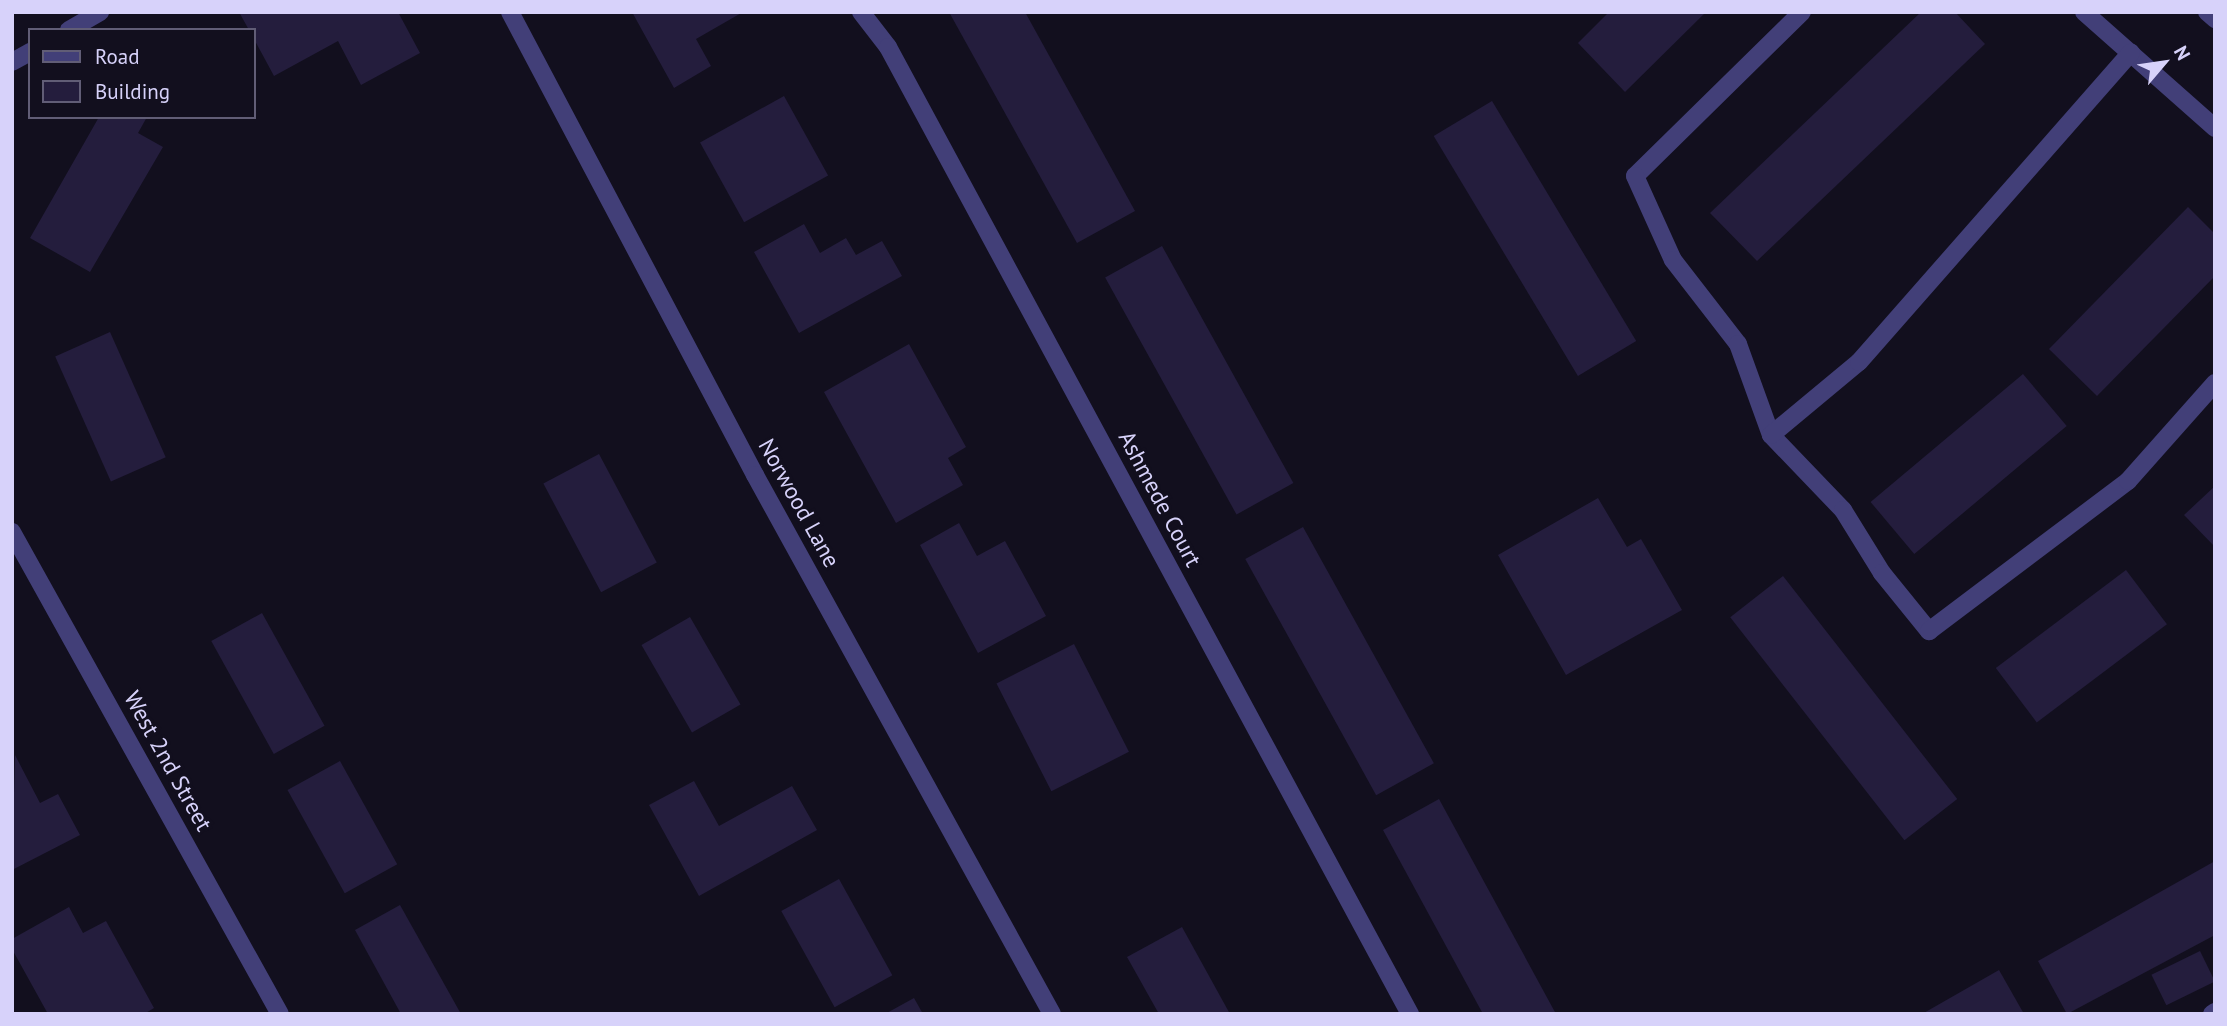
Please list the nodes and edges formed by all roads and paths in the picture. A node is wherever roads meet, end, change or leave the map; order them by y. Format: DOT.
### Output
graph roads {
  1 [pos="100,12"];
  2 [pos="510,12"];
  3 [pos="862,12"];
  4 [pos="1802,12"];
  5 [pos="2084,12"];
  6 [pos="2207,12"];
  7 [pos="2215,19"];
  8 [pos="72,28"];
  9 [pos="2130,52"];
  10 [pos="28,53"];
  11 [pos="12,62"];
  12 [pos="2215,128"];
  13 [pos="2215,383"];
  14 [pos="1771,435"];
  15 [pos="12,532"];
  16 [pos="280,1014"];
  17 [pos="1052,1014"];
  18 [pos="1410,1014"];
  1 -- 8 [label="street"];
  2 -- 17 [label="street, Norwood Lane"];
  3 -- 18 [label="street, Ashmede Court"];
  4 -- 14 [label="street"];
  5 -- 9 [label="street"];
  6 -- 7 [label="street"];
  9 -- 12 [label="street"];
  9 -- 14 [label="street"];
  10 -- 11 [label="street"];
  13 -- 14 [label="street"];
  15 -- 16 [label="street, West 2nd Street"];
}
